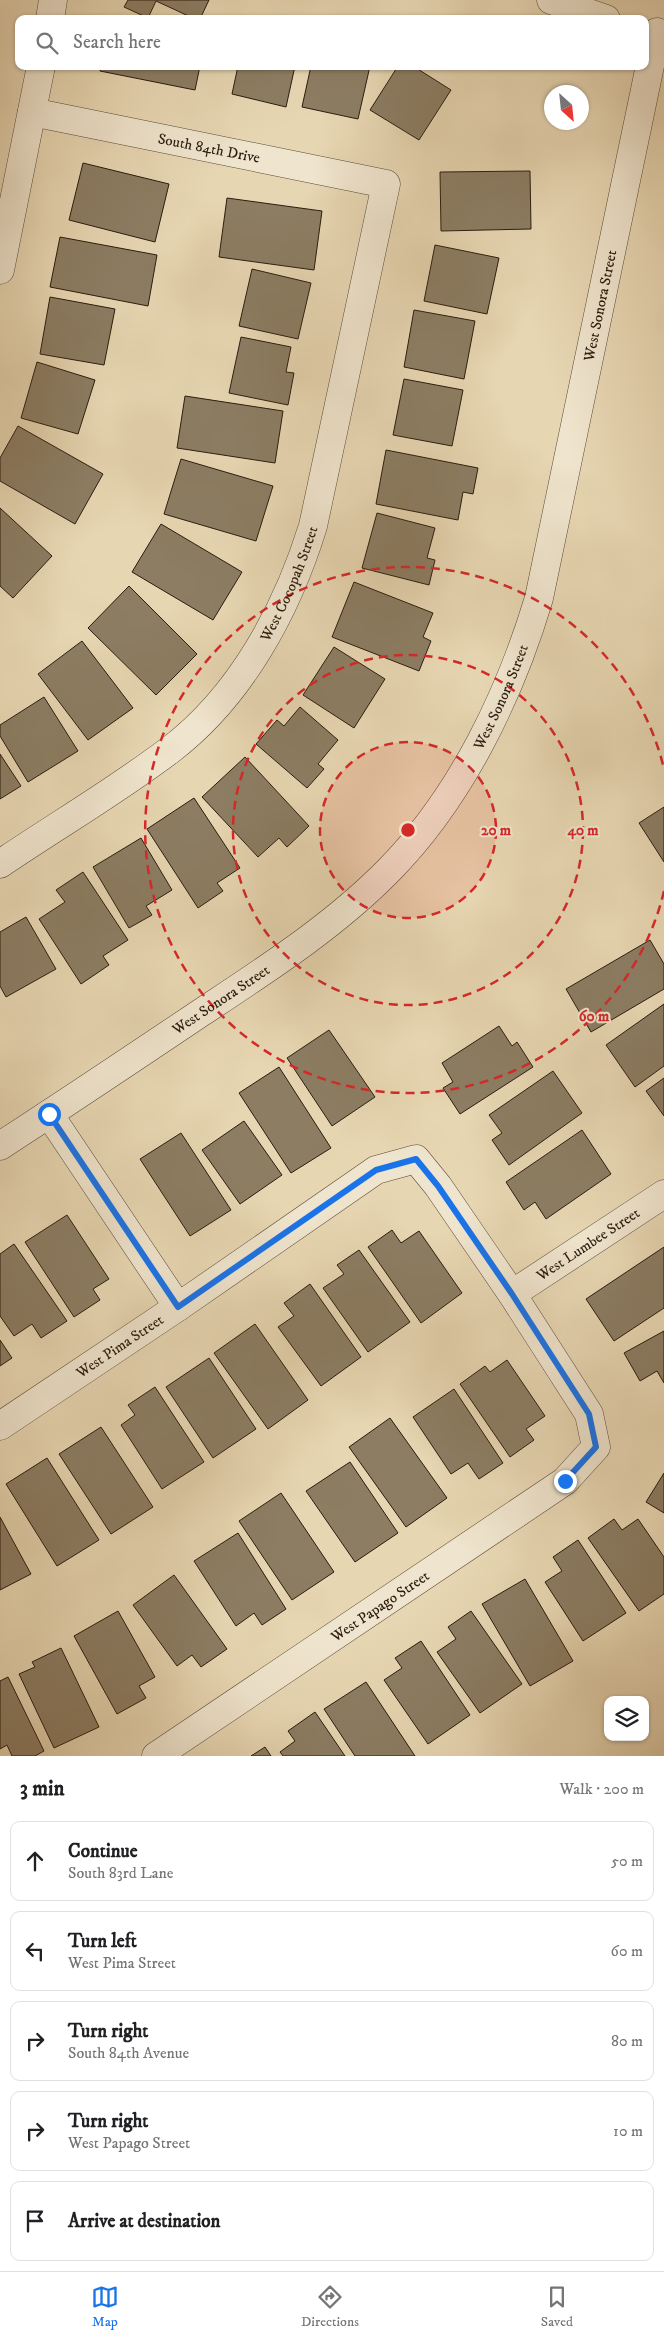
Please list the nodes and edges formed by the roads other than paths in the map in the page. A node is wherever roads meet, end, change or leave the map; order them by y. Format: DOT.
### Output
graph roads {
  1 [pos="53,0"];
  2 [pos="551,0"];
  3 [pos="51,15"];
  4 [pos="594,15"];
  5 [pos="656,32"];
  6 [pos="649,66"];
  7 [pos="40,70"];
  8 [pos="648,70"];
  9 [pos="32,112"];
  10 [pos="386,184"];
  11 [pos="0,270"];
  12 [pos="0,864"];
  13 [pos="49,1114"];
  14 [pos="0,1146"];
  15 [pos="664,1194"];
  16 [pos="512,1294"];
  17 [pos="178,1307"];
  18 [pos="0,1426"];
  19 [pos="156,1756"];
  1 -- 3 [label="street"];
  2 -- 4 [label="street"];
  5 -- 6 [label="street, West Sonora Street"];
  7 -- 9 [label="street"];
  8 -- 13 [label="street, West Sonora Street"];
  9 -- 10 [label="street, South 84th Drive"];
  9 -- 11 [label="street"];
  10 -- 12 [label="street, West Cocopah Street"];
  13 -- 14 [label="street, West Sonora Street"];
  13 -- 17 [label="street"];
  15 -- 16 [label="street, West Lumbee Street"];
  16 -- 17 [label="street, West Pima Street"];
  16 -- 19 [label="street, West Papago Street"];
  17 -- 18 [label="street, West Pima Street"];
}
